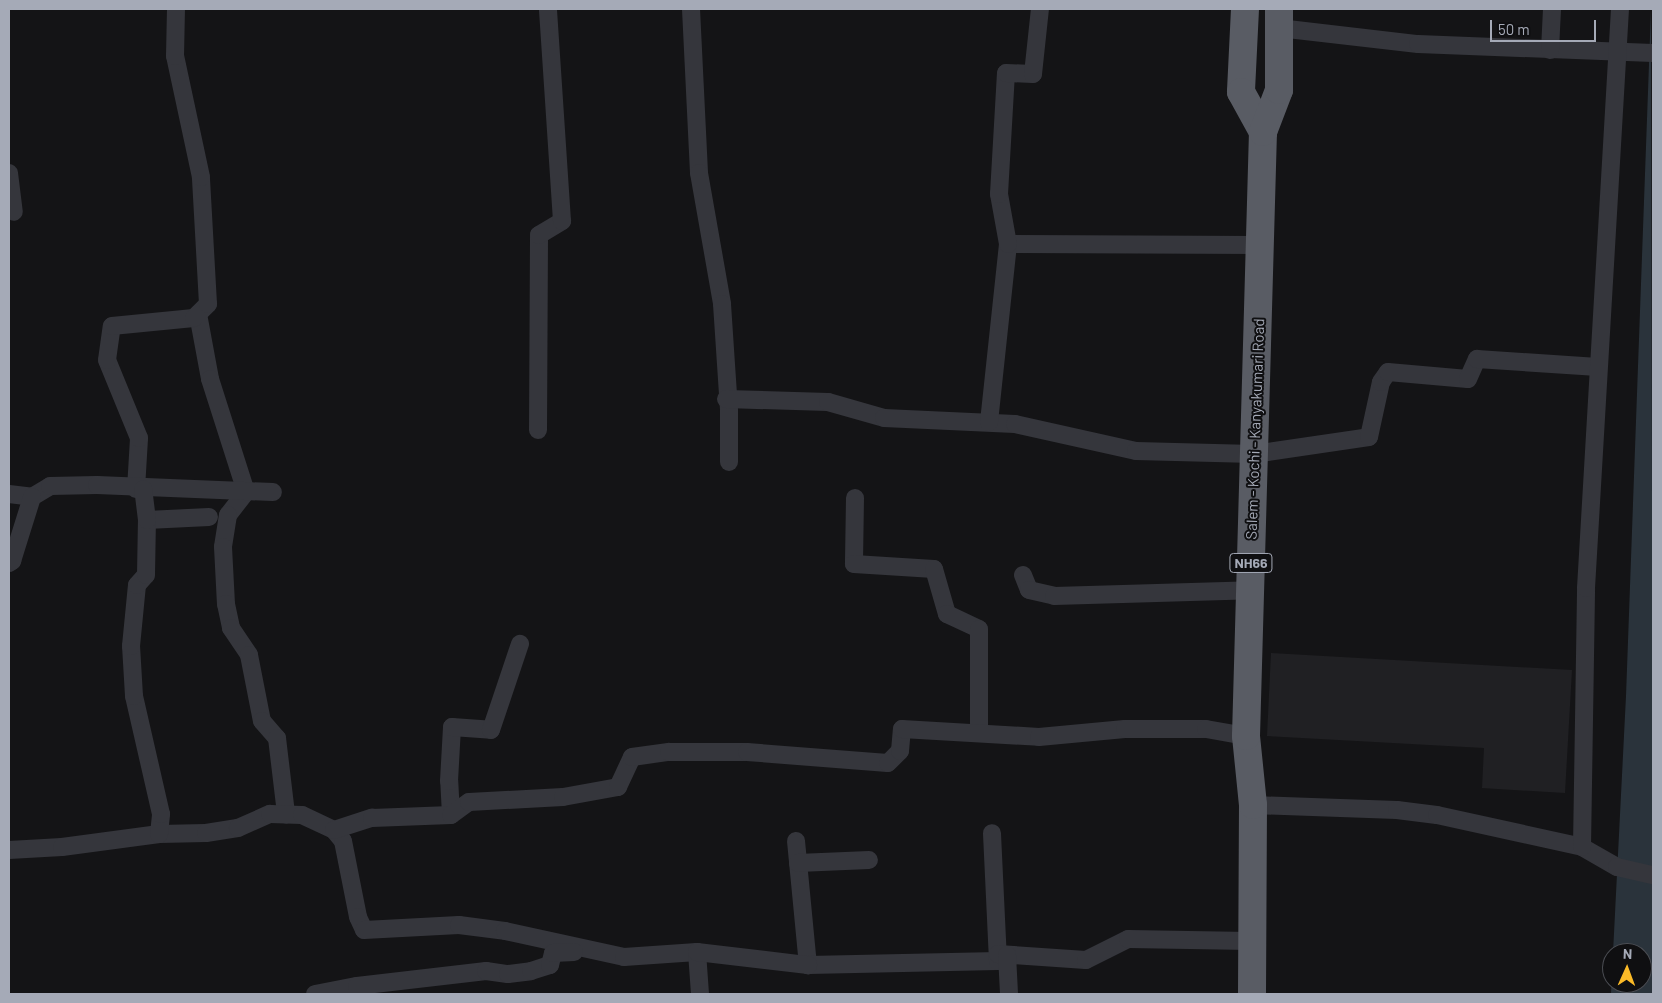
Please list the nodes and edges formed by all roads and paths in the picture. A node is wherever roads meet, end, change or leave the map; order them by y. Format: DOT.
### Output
graph roads {
  1 [pos="176,9"];
  2 [pos="548,9"];
  3 [pos="691,9"];
  4 [pos="1040,9"];
  5 [pos="1245,9"];
  6 [pos="1552,9"];
  7 [pos="1620,9"];
  8 [pos="1279,19"];
  9 [pos="1550,50"];
  10 [pos="1617,51"];
  11 [pos="1653,53"];
  12 [pos="1263,132"];
  13 [pos="9,173"];
  14 [pos="14,212"];
  15 [pos="1008,244"];
  16 [pos="1260,245"];
  17 [pos="198,314"];
  18 [pos="1598,367"];
  19 [pos="726,398"];
  20 [pos="989,422"];
  21 [pos="538,430"];
  22 [pos="1254,454"];
  23 [pos="729,462"];
  24 [pos="140,489"];
  25 [pos="246,492"];
  26 [pos="274,492"];
  27 [pos="9,494"];
  28 [pos="32,497"];
  29 [pos="856,498"];
  30 [pos="209,517"];
  31 [pos="147,520"];
  32 [pos="9,563"];
  33 [pos="1022,575"];
  34 [pos="1251,590"];
  35 [pos="520,644"];
  36 [pos="979,733"];
  37 [pos="1246,736"];
  38 [pos="1253,805"];
  39 [pos="286,814"];
  40 [pos="451,815"];
  41 [pos="334,830"];
  42 [pos="992,833"];
  43 [pos="159,834"];
  44 [pos="796,842"];
  45 [pos="1582,847"];
  46 [pos="9,850"];
  47 [pos="869,860"];
  48 [pos="798,863"];
  49 [pos="1653,875"];
  50 [pos="1250,941"];
  51 [pos="598,951"];
  52 [pos="696,952"];
  53 [pos="1002,954"];
  54 [pos="808,965"];
  55 [pos="315,994"];
  56 [pos="700,994"];
  57 [pos="1009,994"];
  58 [pos="1252,994"];
  1 -- 17 [label="street"];
  2 -- 21 [label="street"];
  3 -- 19 [label="street"];
  4 -- 15 [label="street"];
  5 -- 12 [label="highway"];
  6 -- 9 [label="street"];
  7 -- 10 [label="street"];
  8 -- 9 [label="street"];
  8 -- 12 [label="highway"];
  9 -- 10 [label="street"];
  10 -- 11 [label="street"];
  10 -- 18 [label="street"];
  12 -- 16 [label="highway, Salem - Kochi - Kanyakumari Road / NH66"];
  13 -- 14 [label="street"];
  15 -- 16 [label="street"];
  15 -- 20 [label="street"];
  16 -- 22 [label="highway, Salem - Kochi - Kanyakumari Road / NH66"];
  17 -- 24 [label="street"];
  17 -- 25 [label="street"];
  18 -- 22 [label="street"];
  18 -- 45 [label="street"];
  19 -- 20 [label="street"];
  19 -- 23 [label="street"];
  20 -- 22 [label="street"];
  22 -- 34 [label="highway, Salem - Kochi - Kanyakumari Road / NH66"];
  24 -- 25 [label="street"];
  24 -- 28 [label="street"];
  24 -- 31 [label="street"];
  25 -- 26 [label="street"];
  25 -- 39 [label="street"];
  27 -- 28 [label="street"];
  28 -- 32 [label="street"];
  29 -- 36 [label="street"];
  30 -- 31 [label="street"];
  31 -- 43 [label="street"];
  33 -- 34 [label="street"];
  34 -- 37 [label="highway, Salem - Kochi - Kanyakumari Road / NH66"];
  35 -- 40 [label="street"];
  36 -- 37 [label="street"];
  36 -- 40 [label="street"];
  37 -- 38 [label="highway, Salem - Kochi - Kanyakumari Road / NH66"];
  38 -- 45 [label="street"];
  38 -- 50 [label="highway, Salem - Kochi - Kanyakumari Road / NH66"];
  39 -- 41 [label="street"];
  39 -- 43 [label="street"];
  40 -- 41 [label="street"];
  41 -- 51 [label="street"];
  42 -- 53 [label="street"];
  43 -- 46 [label="street"];
  44 -- 48 [label="street"];
  45 -- 49 [label="street"];
  47 -- 48 [label="street"];
  48 -- 54 [label="street"];
  50 -- 53 [label="street"];
  50 -- 58 [label="highway, Salem - Kochi - Kanyakumari Road / NH66"];
  51 -- 52 [label="street"];
  51 -- 55 [label="street"];
  52 -- 54 [label="street"];
  52 -- 56 [label="street"];
  53 -- 54 [label="street"];
  53 -- 57 [label="street"];
}
